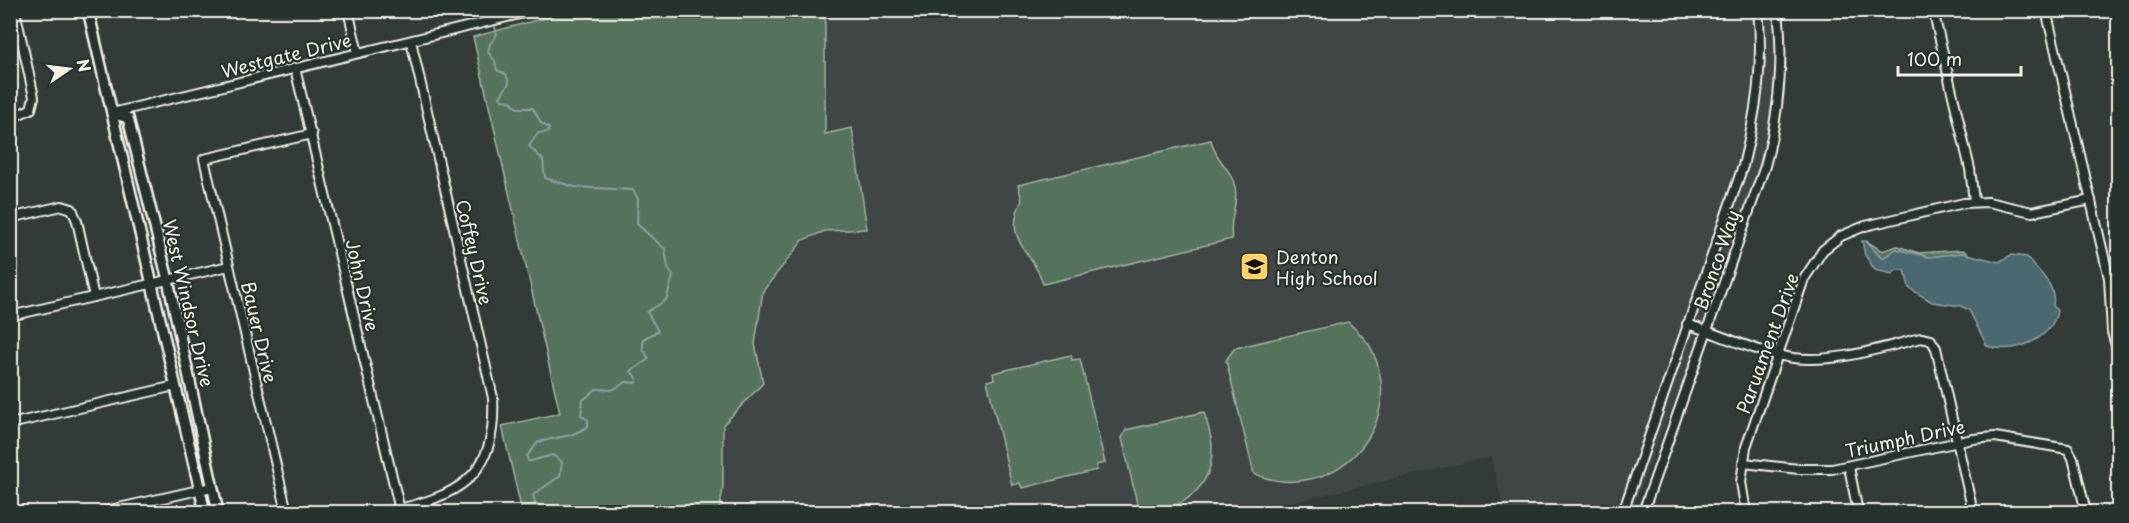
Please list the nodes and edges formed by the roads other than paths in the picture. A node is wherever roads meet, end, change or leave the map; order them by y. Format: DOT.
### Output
graph roads {
  1 [pos="15,10"];
  2 [pos="88,10"];
  3 [pos="348,10"];
  4 [pos="536,10"];
  5 [pos="1758,10"];
  6 [pos="1778,10"];
  7 [pos="1933,10"];
  8 [pos="2046,10"];
  9 [pos="411,41"];
  10 [pos="358,53"];
  11 [pos="296,68"];
  12 [pos="112,113"];
  13 [pos="10,118"];
  14 [pos="312,134"];
  15 [pos="2091,200"];
  16 [pos="1974,201"];
  17 [pos="10,218"];
  18 [pos="229,266"];
  19 [pos="168,280"];
  20 [pos="152,284"];
  21 [pos="93,297"];
  22 [pos="10,316"];
  23 [pos="1687,324"];
  24 [pos="1708,330"];
  25 [pos="2118,353"];
  26 [pos="1777,354"];
  27 [pos="175,386"];
  28 [pos="10,424"];
  29 [pos="1957,442"];
  30 [pos="1743,464"];
  31 [pos="1849,467"];
  32 [pos="212,487"];
  33 [pos="200,489"];
  34 [pos="400,510"];
  35 [pos="101,513"];
  36 [pos="205,513"];
  37 [pos="218,513"];
  38 [pos="287,513"];
  39 [pos="387,513"];
  40 [pos="1623,513"];
  41 [pos="1643,513"];
  42 [pos="1746,513"];
  43 [pos="1858,513"];
  44 [pos="1973,513"];
  45 [pos="2086,513"];
  1 -- 13 [label="street"];
  2 -- 12 [label="street, West Windsor Drive"];
  3 -- 10 [label="street"];
  4 -- 9 [label="street, Westgate Drive"];
  5 -- 23 [label="street, Bronco Way"];
  6 -- 24 [label="street, Bronco Way"];
  7 -- 16 [label="street"];
  8 -- 15 [label="street"];
  9 -- 10 [label="street, Westgate Drive"];
  9 -- 34 [label="street, Coffey Drive"];
  10 -- 11 [label="street, Westgate Drive"];
  11 -- 12 [label="street, Westgate Drive"];
  11 -- 14 [label="street, John Drive"];
  12 -- 19 [label="street, West Windsor Drive"];
  12 -- 20 [label="street, West Windsor Drive"];
  14 -- 18 [label="street, Bauer Drive"];
  14 -- 34 [label="street, John Drive"];
  15 -- 16 [label="street, Paruament Drive"];
  15 -- 25 [label="street"];
  16 -- 26 [label="street, Paruament Drive"];
  17 -- 21 [label="street"];
  18 -- 19 [label="street"];
  18 -- 38 [label="street, Bauer Drive"];
  19 -- 20 [label="street"];
  19 -- 32 [label="street, West Windsor Drive"];
  20 -- 21 [label="street"];
  20 -- 27 [label="street, West Windsor Drive"];
  21 -- 22 [label="street"];
  23 -- 24 [label="street"];
  23 -- 40 [label="street, Bronco Way"];
  24 -- 26 [label="street"];
  24 -- 41 [label="street, Bronco Way"];
  26 -- 29 [label="street"];
  26 -- 30 [label="street, Paruament Drive"];
  27 -- 28 [label="street"];
  27 -- 33 [label="street, West Windsor Drive"];
  29 -- 31 [label="street, Triumph Drive"];
  29 -- 44 [label="street"];
  29 -- 45 [label="street, Triumph Drive"];
  30 -- 31 [label="street, Triumph Drive"];
  30 -- 42 [label="street, Paruament Drive"];
  31 -- 43 [label="street"];
  32 -- 33 [label="street"];
  32 -- 37 [label="street, West Windsor Drive"];
  33 -- 35 [label="street"];
  33 -- 36 [label="street, West Windsor Drive"];
  34 -- 39 [label="street"];
}
